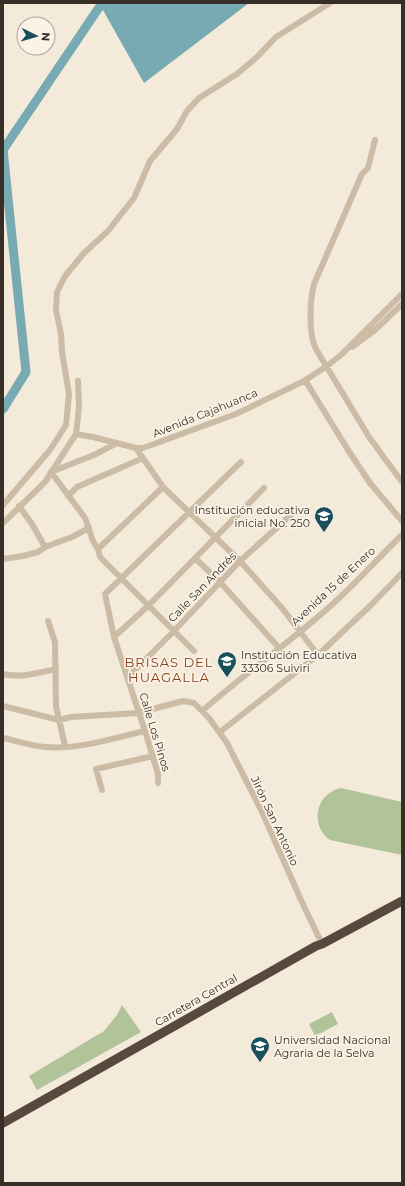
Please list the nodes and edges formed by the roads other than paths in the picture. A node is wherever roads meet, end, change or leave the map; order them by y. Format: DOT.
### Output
graph roads {
  1 [pos="330,3"];
  2 [pos="375,140"];
  3 [pos="402,294"];
  4 [pos="402,304"];
  5 [pos="342,354"];
  6 [pos="327,366"];
  7 [pos="305,380"];
  8 [pos="78,381"];
  9 [pos="67,412"];
  10 [pos="76,433"];
  11 [pos="117,443"];
  12 [pos="136,448"];
  13 [pos="142,458"];
  14 [pos="241,462"];
  15 [pos="51,472"];
  16 [pos="402,482"];
  17 [pos="163,487"];
  18 [pos="264,488"];
  19 [pos="68,496"];
  20 [pos="3,505"];
  21 [pos="19,506"];
  22 [pos="188,512"];
  23 [pos="292,514"];
  24 [pos="402,521"];
  25 [pos="3,523"];
  26 [pos="89,528"];
  27 [pos="402,535"];
  28 [pos="215,538"];
  29 [pos="45,547"];
  30 [pos="98,549"];
  31 [pos="3,558"];
  32 [pos="195,558"];
  33 [pos="240,562"];
  34 [pos="402,573"];
  35 [pos="121,579"];
  36 [pos="220,582"];
  37 [pos="148,606"];
  38 [pos="48,621"];
  39 [pos="174,630"];
  40 [pos="300,632"];
  41 [pos="114,637"];
  42 [pos="280,649"];
  43 [pos="194,651"];
  44 [pos="318,655"];
  45 [pos="56,669"];
  46 [pos="3,674"];
  47 [pos="128,677"];
  48 [pos="3,706"];
  49 [pos="202,711"];
  50 [pos="138,713"];
  51 [pos="59,720"];
  52 [pos="145,731"];
  53 [pos="220,732"];
  54 [pos="3,738"];
  55 [pos="65,746"];
  56 [pos="152,756"];
  57 [pos="158,783"];
  58 [pos="102,790"];
  59 [pos="402,901"];
  60 [pos="322,944"];
  61 [pos="3,1123"];
  1 -- 9 [label="street"];
  2 -- 6 [label="street"];
  3 -- 5 [label="street, Avenida Cajahuanca"];
  4 -- 5 [label="street"];
  5 -- 6 [label="street, Avenida Cajahuanca"];
  6 -- 7 [label="street, Avenida Cajahuanca"];
  6 -- 16 [label="street"];
  7 -- 12 [label="street, Avenida Cajahuanca"];
  7 -- 24 [label="street"];
  8 -- 10 [label="street"];
  9 -- 10 [label="street"];
  9 -- 20 [label="street"];
  10 -- 11 [label="street, Avenida Cajahuanca"];
  10 -- 15 [label="street"];
  11 -- 12 [label="street, Avenida Cajahuanca"];
  11 -- 15 [label="street"];
  12 -- 13 [label="street"];
  13 -- 17 [label="street"];
  13 -- 19 [label="street"];
  14 -- 22 [label="street"];
  15 -- 19 [label="street"];
  15 -- 21 [label="street"];
  17 -- 22 [label="street"];
  17 -- 30 [label="street"];
  18 -- 28 [label="street"];
  19 -- 26 [label="street"];
  21 -- 25 [label="street"];
  21 -- 29 [label="street"];
  22 -- 28 [label="street"];
  22 -- 35 [label="street"];
  23 -- 33 [label="street, Calle San Andrés"];
  26 -- 29 [label="street"];
  26 -- 30 [label="street"];
  27 -- 40 [label="street, Avenida 15 de Enero"];
  28 -- 32 [label="street"];
  28 -- 33 [label="street"];
  29 -- 31 [label="street"];
  30 -- 35 [label="street"];
  32 -- 36 [label="street"];
  32 -- 37 [label="street"];
  33 -- 36 [label="street, Calle San Andrés"];
  33 -- 40 [label="street"];
  34 -- 44 [label="street"];
  35 -- 37 [label="street"];
  35 -- 41 [label="street, Calle Los Pinos"];
  36 -- 39 [label="street, Calle San Andrés"];
  36 -- 42 [label="street"];
  37 -- 39 [label="street"];
  37 -- 41 [label="street"];
  38 -- 45 [label="street"];
  39 -- 43 [label="street"];
  39 -- 47 [label="street, Calle San Andrés"];
  40 -- 42 [label="street, Avenida 15 de Enero"];
  40 -- 44 [label="street"];
  41 -- 47 [label="street, Calle Los Pinos"];
  42 -- 49 [label="street, Avenida 15 de Enero"];
  44 -- 53 [label="street"];
  45 -- 46 [label="street"];
  45 -- 51 [label="street"];
  47 -- 50 [label="street, Calle Los Pinos"];
  48 -- 51 [label="street"];
  49 -- 50 [label="street, Jirón San Antonio"];
  49 -- 53 [label="street, Jirón San Antonio"];
  50 -- 51 [label="street, Jirón San Antonio"];
  50 -- 52 [label="street, Calle Los Pinos"];
  51 -- 55 [label="street"];
  52 -- 55 [label="street"];
  52 -- 56 [label="street, Calle Los Pinos"];
  53 -- 60 [label="street, Jirón San Antonio"];
  54 -- 55 [label="street"];
  56 -- 57 [label="street, Calle Los Pinos"];
  56 -- 58 [label="street"];
  59 -- 60 [label="highway, Carretera Central"];
  60 -- 61 [label="highway, Carretera Central"];
}
